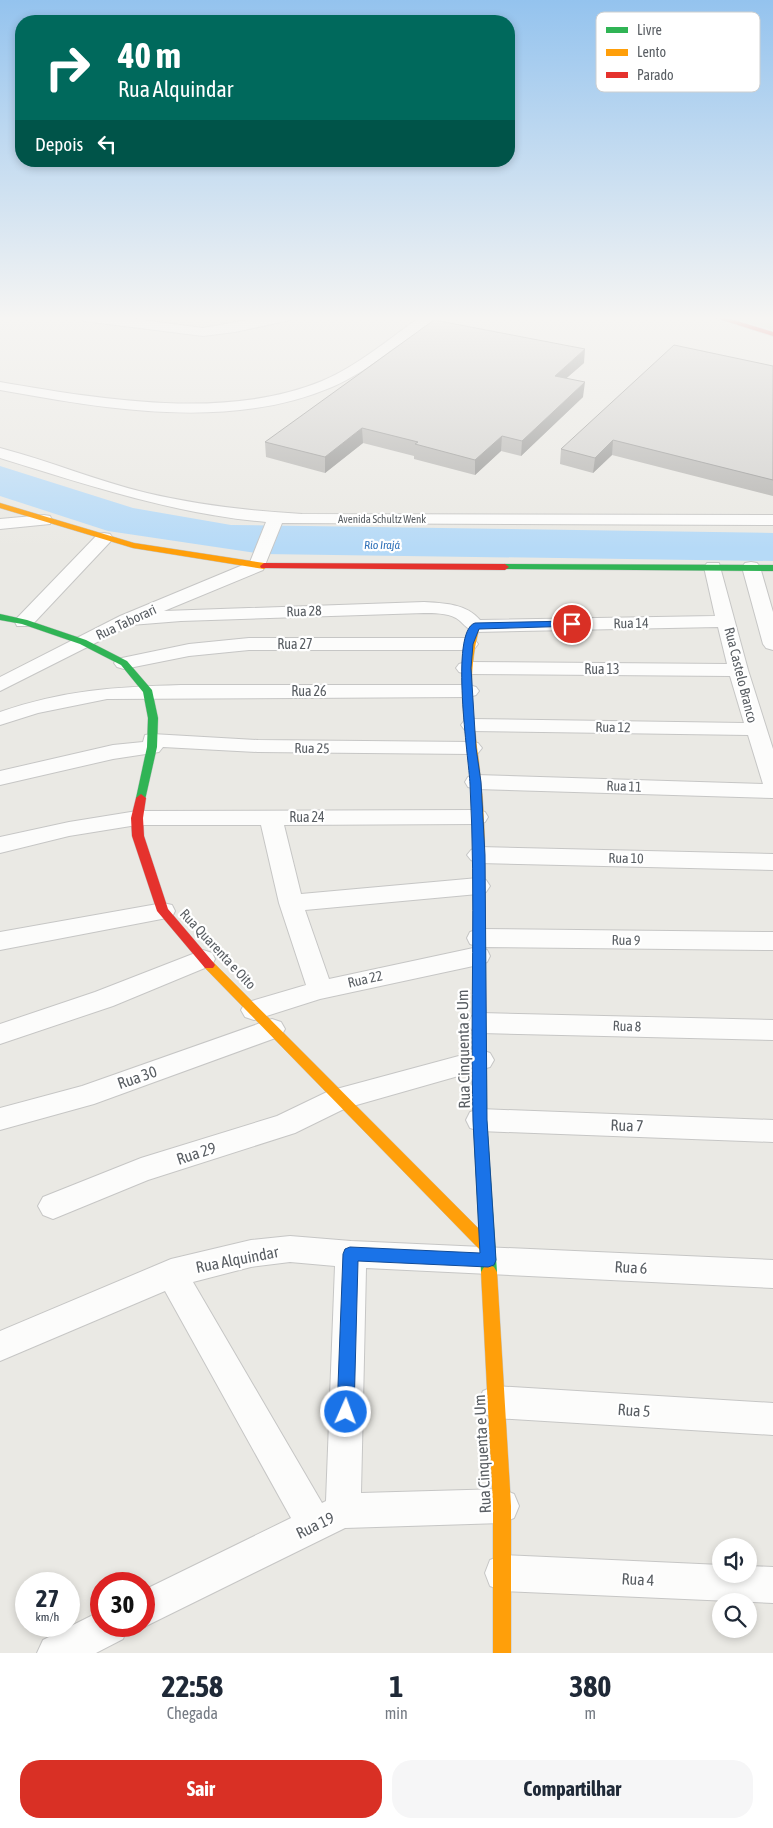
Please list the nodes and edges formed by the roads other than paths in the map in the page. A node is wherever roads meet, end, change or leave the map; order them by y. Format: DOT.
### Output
graph roads {
  1 [pos="49,394"];
  2 [pos="301,394"];
  3 [pos="0,452"];
  4 [pos="0,505"];
  5 [pos="44,520"];
  6 [pos="773,520"];
  7 [pos="275,521"];
  8 [pos="0,524"];
  9 [pos="104,538"];
  10 [pos="258,562"];
  11 [pos="713,567"];
  12 [pos="751,567"];
  13 [pos="773,568"];
  14 [pos="0,617"];
  15 [pos="127,620"];
  16 [pos="727,621"];
  17 [pos="24,622"];
  18 [pos="475,626"];
  19 [pos="82,642"];
  20 [pos="468,644"];
  21 [pos="773,644"];
  22 [pos="124,663"];
  23 [pos="466,668"];
  24 [pos="738,670"];
  25 [pos="0,685"];
  26 [pos="469,691"];
  27 [pos="148,692"];
  28 [pos="0,719"];
  29 [pos="470,725"];
  30 [pos="755,729"];
  31 [pos="152,743"];
  32 [pos="471,748"];
  33 [pos="0,778"];
  34 [pos="476,782"];
  35 [pos="773,783"];
  36 [pos="773,791"];
  37 [pos="477,817"];
  38 [pos="136,818"];
  39 [pos="270,818"];
  40 [pos="0,845"];
  41 [pos="479,855"];
  42 [pos="773,862"];
  43 [pos="478,886"];
  44 [pos="291,904"];
  45 [pos="163,911"];
  46 [pos="0,941"];
  47 [pos="773,941"];
  48 [pos="479,947"];
  49 [pos="203,958"];
  50 [pos="320,990"];
  51 [pos="263,1019"];
  52 [pos="481,1023"];
  53 [pos="773,1030"];
  54 [pos="0,1034"];
  55 [pos="481,1060"];
  56 [pos="338,1100"];
  57 [pos="0,1119"];
  58 [pos="480,1120"];
  59 [pos="773,1131"];
  60 [pos="53,1206"];
  61 [pos="488,1253"];
  62 [pos="350,1254"];
  63 [pos="171,1273"];
  64 [pos="773,1274"];
  65 [pos="0,1346"];
  66 [pos="495,1402"];
  67 [pos="773,1419"];
  68 [pos="502,1506"];
  69 [pos="329,1518"];
  70 [pos="503,1573"];
  71 [pos="773,1585"];
  72 [pos="155,1604"];
  73 [pos="90,1636"];
  74 [pos="56,1653"];
  75 [pos="502,1653"];
  1 -- 2 [label="street"];
  3 -- 7 [label="street, Avenida Schultz Wenk"];
  4 -- 5 [label="main road"];
  5 -- 8 [label="street"];
  5 -- 9 [label="main road"];
  6 -- 7 [label="street, Avenida Schultz Wenk"];
  7 -- 10 [label="street"];
  9 -- 10 [label="main road"];
  9 -- 17 [label="street"];
  10 -- 11 [label="main road"];
  10 -- 15 [label="street, Rua Taborari"];
  11 -- 12 [label="main road"];
  11 -- 16 [label="street, Rua Castelo Branco"];
  12 -- 13 [label="main road"];
  12 -- 21 [label="street"];
  14 -- 17 [label="main road, Rua Quarenta e Oito"];
  15 -- 18 [label="street, Rua 28"];
  15 -- 19 [label="street, Rua Taborari"];
  16 -- 18 [label="street, Rua 14"];
  16 -- 24 [label="street, Rua Castelo Branco"];
  17 -- 19 [label="main road, Rua Quarenta e Oito"];
  18 -- 20 [label="main road, Rua Cinquenta e Um"];
  19 -- 22 [label="main road, Rua Quarenta e Oito"];
  19 -- 25 [label="street, Rua Taborari"];
  20 -- 22 [label="street, Rua 27"];
  20 -- 23 [label="main road, Rua Cinquenta e Um"];
  22 -- 27 [label="main road, Rua Quarenta e Oito"];
  23 -- 24 [label="street, Rua 13"];
  23 -- 26 [label="main road, Rua Cinquenta e Um"];
  24 -- 30 [label="street, Rua Castelo Branco"];
  26 -- 27 [label="street, Rua 26"];
  26 -- 29 [label="main road, Rua Cinquenta e Um"];
  27 -- 28 [label="street, Rua 26"];
  27 -- 31 [label="main road, Rua Quarenta e Oito"];
  29 -- 30 [label="street, Rua 12"];
  29 -- 32 [label="main road, Rua Cinquenta e Um"];
  30 -- 35 [label="street, Rua Castelo Branco"];
  31 -- 32 [label="street, Rua 25"];
  31 -- 33 [label="street, Rua 25"];
  31 -- 38 [label="main road, Rua Quarenta e Oito"];
  32 -- 34 [label="main road, Rua Cinquenta e Um"];
  34 -- 36 [label="street, Rua 11"];
  34 -- 37 [label="main road, Rua Cinquenta e Um"];
  37 -- 39 [label="street, Rua 24"];
  37 -- 41 [label="main road, Rua Cinquenta e Um"];
  38 -- 39 [label="street, Rua 24"];
  38 -- 40 [label="street, Rua 24"];
  38 -- 45 [label="main road, Rua Quarenta e Oito"];
  39 -- 44 [label="street"];
  41 -- 42 [label="street, Rua 10"];
  41 -- 43 [label="main road, Rua Cinquenta e Um"];
  43 -- 44 [label="street"];
  43 -- 48 [label="main road, Rua Cinquenta e Um"];
  44 -- 50 [label="street"];
  45 -- 46 [label="street"];
  45 -- 49 [label="main road, Rua Quarenta e Oito"];
  47 -- 48 [label="street, Rua 9"];
  48 -- 50 [label="street, Rua 22"];
  48 -- 52 [label="main road, Rua Cinquenta e Um"];
  49 -- 51 [label="main road, Rua Quarenta e Oito"];
  49 -- 54 [label="street"];
  50 -- 51 [label="street, Rua 22"];
  51 -- 56 [label="main road, Rua Quarenta e Oito"];
  51 -- 57 [label="street, Rua 30"];
  52 -- 53 [label="street, Rua 8"];
  52 -- 55 [label="main road, Rua Cinquenta e Um"];
  55 -- 56 [label="street, Rua 29"];
  55 -- 58 [label="main road, Rua Cinquenta e Um"];
  56 -- 60 [label="street, Rua 29"];
  56 -- 61 [label="main road, Rua Quarenta e Oito"];
  58 -- 59 [label="street, Rua 7"];
  58 -- 61 [label="main road, Rua Cinquenta e Um"];
  61 -- 62 [label="street, Rua Alquindar"];
  61 -- 64 [label="street, Rua 6"];
  61 -- 66 [label="main road, Rua Cinquenta e Um"];
  62 -- 63 [label="street, Rua Alquindar"];
  62 -- 69 [label="street"];
  63 -- 65 [label="street, Rua Alquindar"];
  63 -- 69 [label="street"];
  66 -- 67 [label="street, Rua 5"];
  66 -- 68 [label="main road, Rua Cinquenta e Um"];
  68 -- 69 [label="street, Rua 19"];
  68 -- 70 [label="main road, Rua Cinquenta e Um"];
  69 -- 72 [label="street, Rua 19"];
  70 -- 71 [label="street, Rua 4"];
  70 -- 75 [label="main road, Rua Cinquenta e Um"];
  73 -- 74 [label="street"];
}
